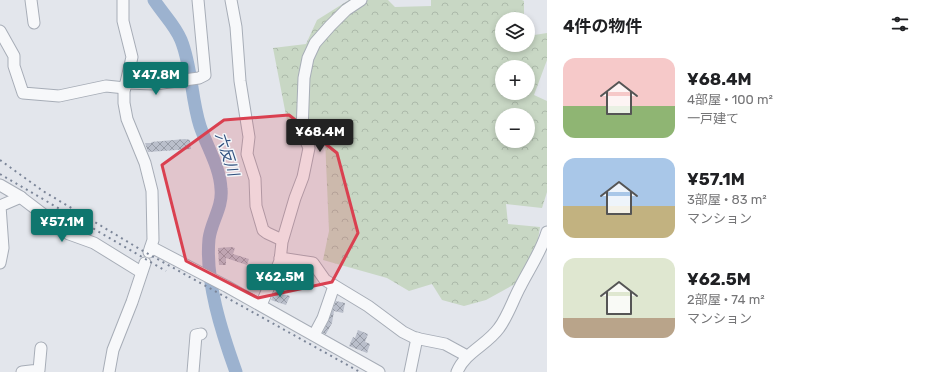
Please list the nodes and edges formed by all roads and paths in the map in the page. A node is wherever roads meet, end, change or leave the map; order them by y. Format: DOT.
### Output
graph roads {
  1 [pos="30,0"];
  2 [pos="123,0"];
  3 [pos="198,0"];
  4 [pos="231,0"];
  5 [pos="361,0"];
  6 [pos="34,23"];
  7 [pos="0,31"];
  8 [pos="125,86"];
  9 [pos="0,185"];
  10 [pos="21,197"];
  11 [pos="547,232"];
  12 [pos="282,240"];
  13 [pos="146,258"];
  14 [pos="280,258"];
  15 [pos="0,263"];
  16 [pos="334,286"];
  17 [pos="261,305"];
  18 [pos="201,334"];
  19 [pos="314,335"];
  20 [pos="417,338"];
  21 [pos="41,348"];
  22 [pos="467,356"];
  23 [pos="22,372"];
  24 [pos="109,372"];
  25 [pos="193,372"];
  26 [pos="379,372"];
  27 [pos="410,372"];
  28 [pos="457,372"];
  1 -- 6 [label="street"];
  2 -- 8 [label="street"];
  3 -- 8 [label="street"];
  4 -- 12 [label="street"];
  5 -- 12 [label="street"];
  7 -- 8 [label="street"];
  8 -- 13 [label="street"];
  9 -- 10 [label="street"];
  10 -- 13 [label="street"];
  10 -- 15 [label="street"];
  11 -- 22 [label="street"];
  12 -- 14 [label="street"];
  13 -- 17 [label="street"];
  13 -- 24 [label="street"];
  14 -- 16 [label="street"];
  14 -- 17 [label="street"];
  16 -- 19 [label="street"];
  16 -- 20 [label="street"];
  17 -- 19 [label="street"];
  18 -- 25 [label="street"];
  19 -- 26 [label="street"];
  20 -- 22 [label="street"];
  20 -- 27 [label="street"];
  21 -- 23 [label="street"];
  22 -- 28 [label="street"];
}
